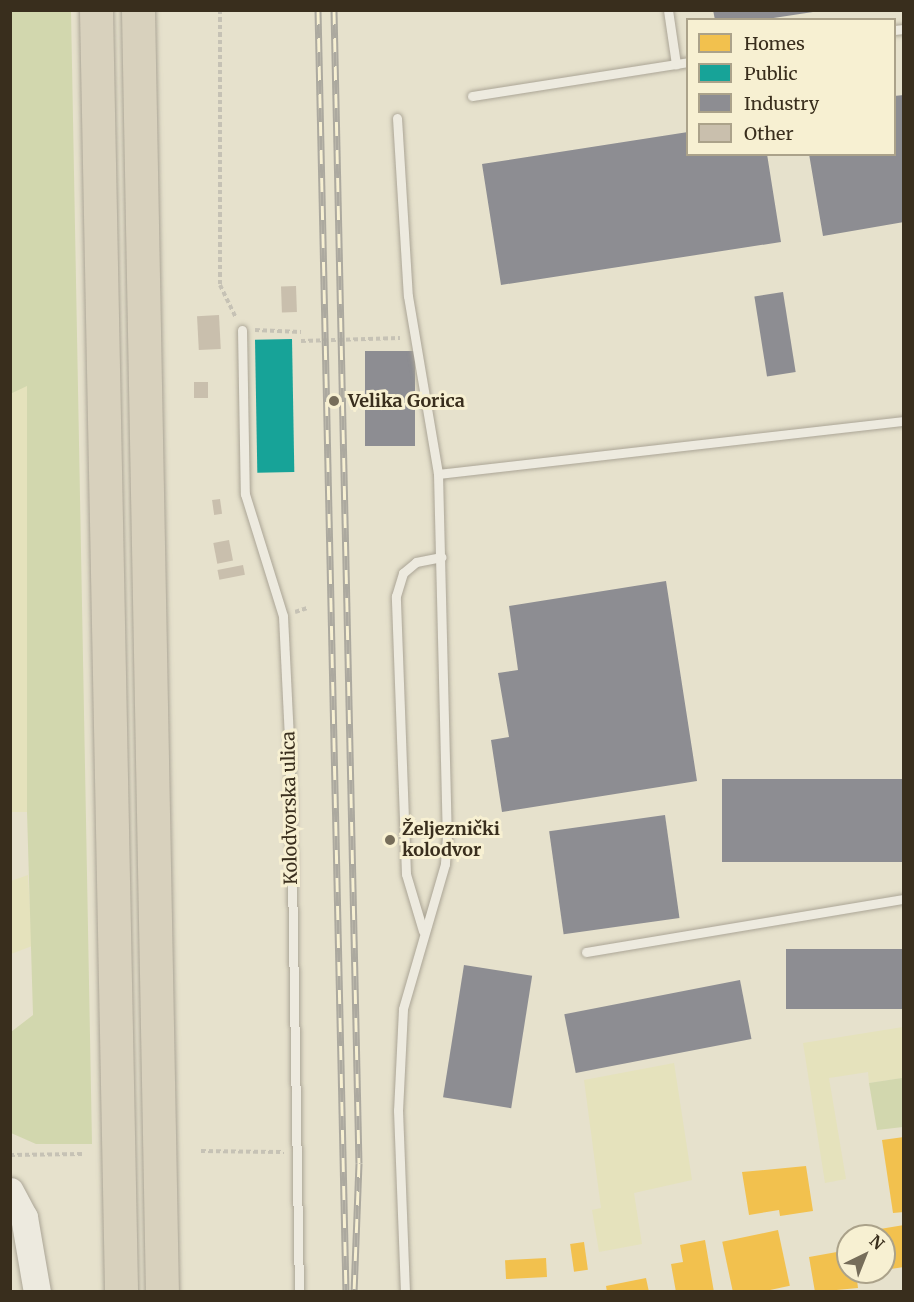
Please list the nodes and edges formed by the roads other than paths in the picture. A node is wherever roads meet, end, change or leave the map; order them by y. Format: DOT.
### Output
graph roads {
  1 [pos="96,10"];
  2 [pos="138,10"];
  3 [pos="668,10"];
  4 [pos="686,62"];
  5 [pos="676,64"];
  6 [pos="472,96"];
  7 [pos="397,118"];
  8 [pos="243,330"];
  9 [pos="903,421"];
  10 [pos="438,474"];
  11 [pos="442,557"];
  12 [pos="903,899"];
  13 [pos="423,931"];
  14 [pos="586,952"];
  15 [pos="10,1191"];
  16 [pos="37,1289"];
  17 [pos="121,1292"];
  18 [pos="162,1292"];
  19 [pos="299,1292"];
  20 [pos="405,1292"];
  1 -- 17 [label="highway"];
  2 -- 18 [label="highway"];
  3 -- 5 [label="lane"];
  4 -- 5 [label="lane"];
  5 -- 6 [label="lane"];
  7 -- 10 [label="lane"];
  8 -- 19 [label="lane, Kolodvorska ulica"];
  9 -- 10 [label="lane"];
  10 -- 11 [label="lane"];
  11 -- 13 [label="lane"];
  11 -- 13 [label="lane"];
  12 -- 14 [label="lane"];
  13 -- 20 [label="lane"];
  15 -- 16 [label="street"];
}
